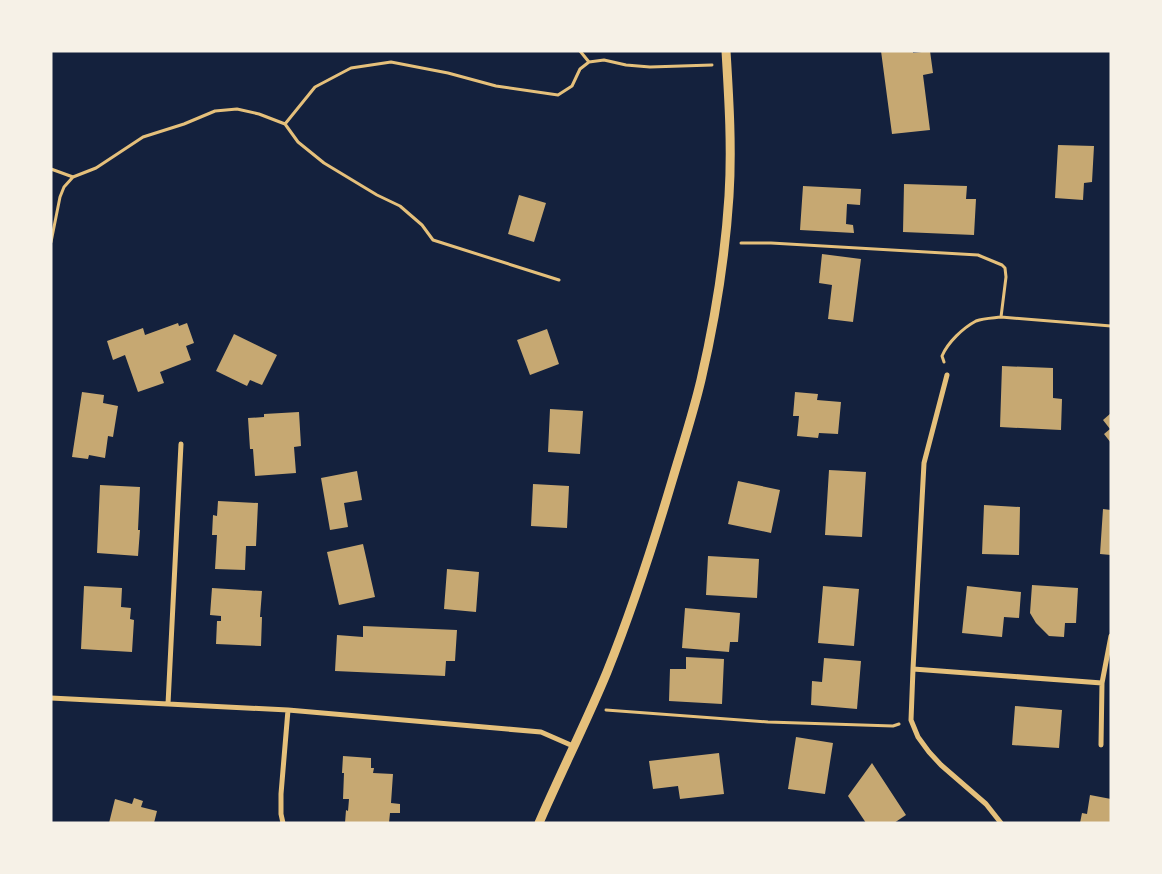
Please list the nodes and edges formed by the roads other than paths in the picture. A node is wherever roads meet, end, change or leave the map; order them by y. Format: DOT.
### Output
graph roads {
  1 [pos="726,51"];
  2 [pos="947,375"];
  3 [pos="181,444"];
  4 [pos="1111,636"];
  5 [pos="912,669"];
  6 [pos="1102,683"];
  7 [pos="51,698"];
  8 [pos="168,704"];
  9 [pos="288,710"];
  10 [pos="1101,745"];
  11 [pos="573,746"];
  12 [pos="283,823"];
  13 [pos="539,823"];
  14 [pos="1001,823"];
  1 -- 11 [label="street"];
  2 -- 5 [label="street"];
  3 -- 8 [label="street"];
  4 -- 6 [label="street"];
  5 -- 6 [label="street"];
  5 -- 14 [label="street"];
  6 -- 10 [label="street"];
  7 -- 8 [label="street"];
  8 -- 9 [label="street"];
  9 -- 11 [label="street"];
  9 -- 12 [label="street"];
  11 -- 13 [label="street"];
}
